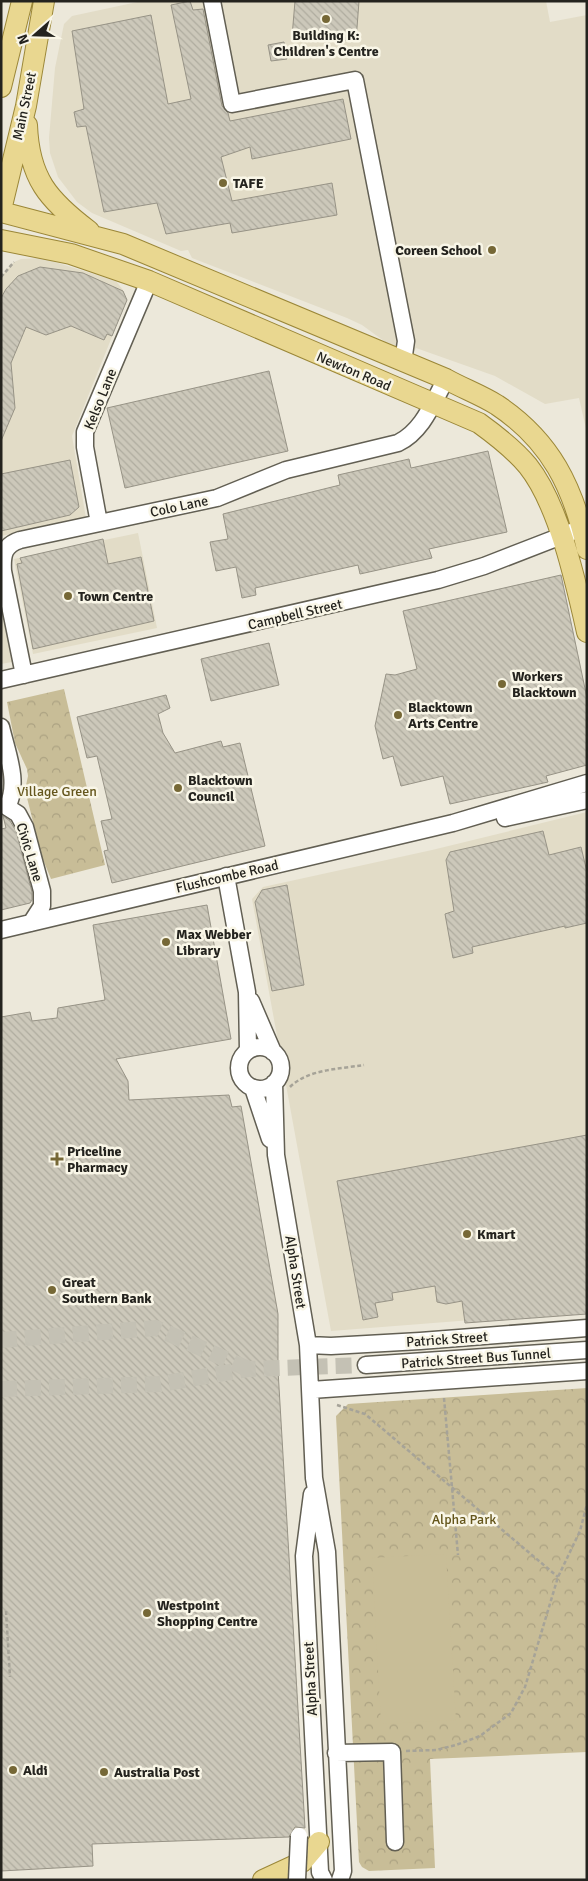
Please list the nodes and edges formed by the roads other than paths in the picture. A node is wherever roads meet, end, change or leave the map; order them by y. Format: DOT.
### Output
graph roads {
  1 [pos="22,1"];
  2 [pos="44,1"];
  3 [pos="212,1"];
  4 [pos="2,84"];
  5 [pos="26,106"];
  6 [pos="1,211"];
  7 [pos="95,235"];
  8 [pos="1,240"];
  9 [pos="149,281"];
  10 [pos="258,301"];
  11 [pos="247,325"];
  12 [pos="403,362"];
  13 [pos="446,379"];
  14 [pos="432,404"];
  15 [pos="99,522"];
  16 [pos="582,528"];
  17 [pos="561,534"];
  18 [pos="587,549"];
  19 [pos="587,632"];
  20 [pos="24,675"];
  21 [pos="1,680"];
  22 [pos="1,728"];
  23 [pos="587,783"];
  24 [pos="587,800"];
  25 [pos="4,808"];
  26 [pos="453,823"];
  27 [pos="226,876"];
  28 [pos="31,922"];
  29 [pos="1,930"];
  30 [pos="247,992"];
  31 [pos="248,1050"];
  32 [pos="273,1052"];
  33 [pos="274,1083"];
  34 [pos="253,1088"];
  35 [pos="276,1155"];
  36 [pos="587,1328"];
  37 [pos="308,1345"];
  38 [pos="587,1350"];
  39 [pos="366,1365"];
  40 [pos="587,1371"];
  41 [pos="311,1390"];
  42 [pos="314,1478"];
  43 [pos="336,1753"];
  44 [pos="299,1836"];
  45 [pos="319,1842"];
  46 [pos="395,1842"];
  47 [pos="263,1880"];
  48 [pos="297,1880"];
  49 [pos="324,1880"];
  50 [pos="340,1880"];
  1 -- 4 [label="main road, Main Street"];
  2 -- 5 [label="main road, Main Street"];
  3 -- 12 [label="street"];
  5 -- 6 [label="main road, Main Street"];
  5 -- 7 [label="main road"];
  6 -- 7 [label="main road, Newton Road"];
  7 -- 10 [label="main road, Newton Road"];
  8 -- 9 [label="main road, Newton Road"];
  9 -- 11 [label="main road, Newton Road"];
  9 -- 15 [label="street, Kelso Lane"];
  10 -- 11 [label="main road"];
  10 -- 12 [label="main road, Newton Road"];
  11 -- 14 [label="main road, Newton Road"];
  12 -- 13 [label="main road, Newton Road"];
  13 -- 14 [label="street, Colo Lane"];
  13 -- 16 [label="main road, Newton Road"];
  14 -- 15 [label="street, Colo Lane"];
  14 -- 17 [label="main road, Newton Road"];
  15 -- 20 [label="street, Colo Lane"];
  16 -- 17 [label="street, Campbell Street"];
  16 -- 18 [label="main road, Newton Road"];
  17 -- 19 [label="main road, Newton Road"];
  17 -- 20 [label="street, Campbell Street"];
  20 -- 21 [label="street, Campbell Street"];
  22 -- 25 [label="street, Civic Lane"];
  23 -- 26 [label="street, Flushcombe Road"];
  24 -- 26 [label="street, Flushcombe Road"];
  25 -- 28 [label="street, Civic Lane"];
  26 -- 27 [label="street, Flushcombe Road"];
  27 -- 28 [label="street, Flushcombe Road"];
  27 -- 30 [label="street"];
  28 -- 29 [label="street, Flushcombe Road"];
  30 -- 31 [label="street"];
  30 -- 32 [label="street"];
  31 -- 32 [label="street"];
  31 -- 34 [label="street"];
  32 -- 33 [label="street"];
  33 -- 34 [label="street"];
  33 -- 35 [label="street, Alpha Street"];
  34 -- 35 [label="street, Alpha Street"];
  35 -- 37 [label="street, Alpha Street"];
  36 -- 37 [label="street, Patrick Street"];
  37 -- 41 [label="street, Alpha Street"];
  38 -- 39 [label="street, Patrick Street Bus Tunnel"];
  40 -- 41 [label="street"];
  41 -- 42 [label="street, Alpha Street"];
  42 -- 43 [label="street, Alpha Street"];
  42 -- 45 [label="street, Alpha Street"];
  43 -- 46 [label="street"];
  43 -- 50 [label="street, Alpha Street"];
  44 -- 48 [label="street, bridge"];
  45 -- 47 [label="main road"];
  45 -- 49 [label="street, Alpha Street"];
}
